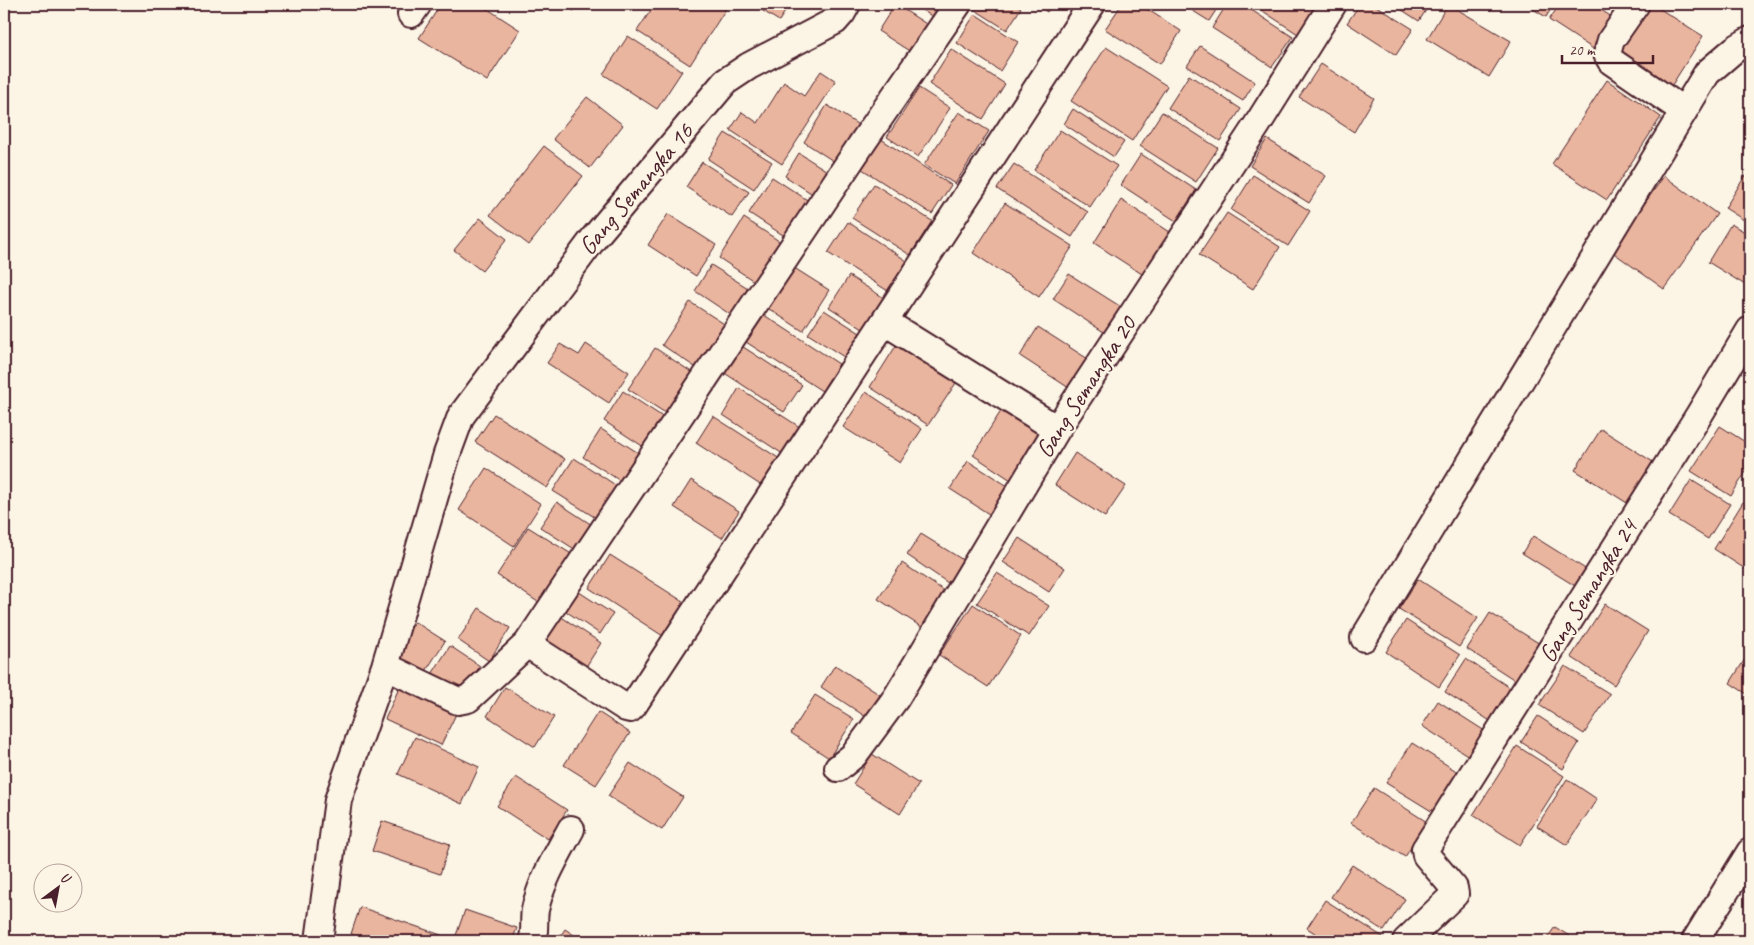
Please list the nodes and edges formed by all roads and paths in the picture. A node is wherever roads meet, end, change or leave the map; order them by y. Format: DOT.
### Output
graph roads {
  1 [pos="847,4"];
  2 [pos="958,4"];
  3 [pos="1092,4"];
  4 [pos="1333,4"];
  5 [pos="1636,4"];
  6 [pos="1750,40"];
  7 [pos="1684,111"];
  8 [pos="885,322"];
  9 [pos="1750,330"];
  10 [pos="1057,429"];
  11 [pos="1364,638"];
  12 [pos="527,644"];
  13 [pos="385,666"];
  14 [pos="838,768"];
  15 [pos="572,829"];
  16 [pos="1750,852"];
  17 [pos="319,941"];
  18 [pos="532,941"];
  19 [pos="1406,941"];
  20 [pos="1695,941"];
  1 -- 13 [label="street, Gang Semangka 16"];
  2 -- 12 [label="street"];
  3 -- 8 [label="street"];
  4 -- 10 [label="street, Gang Semangka 20"];
  5 -- 7 [label="street"];
  6 -- 7 [label="street"];
  7 -- 11 [label="street"];
  8 -- 10 [label="street"];
  8 -- 12 [label="street"];
  9 -- 19 [label="street, Gang Semangka 24"];
  10 -- 14 [label="street, Gang Semangka 20"];
  12 -- 13 [label="street"];
  13 -- 17 [label="street, Gang Semangka 16"];
  15 -- 18 [label="street"];
  16 -- 20 [label="street"];
}
